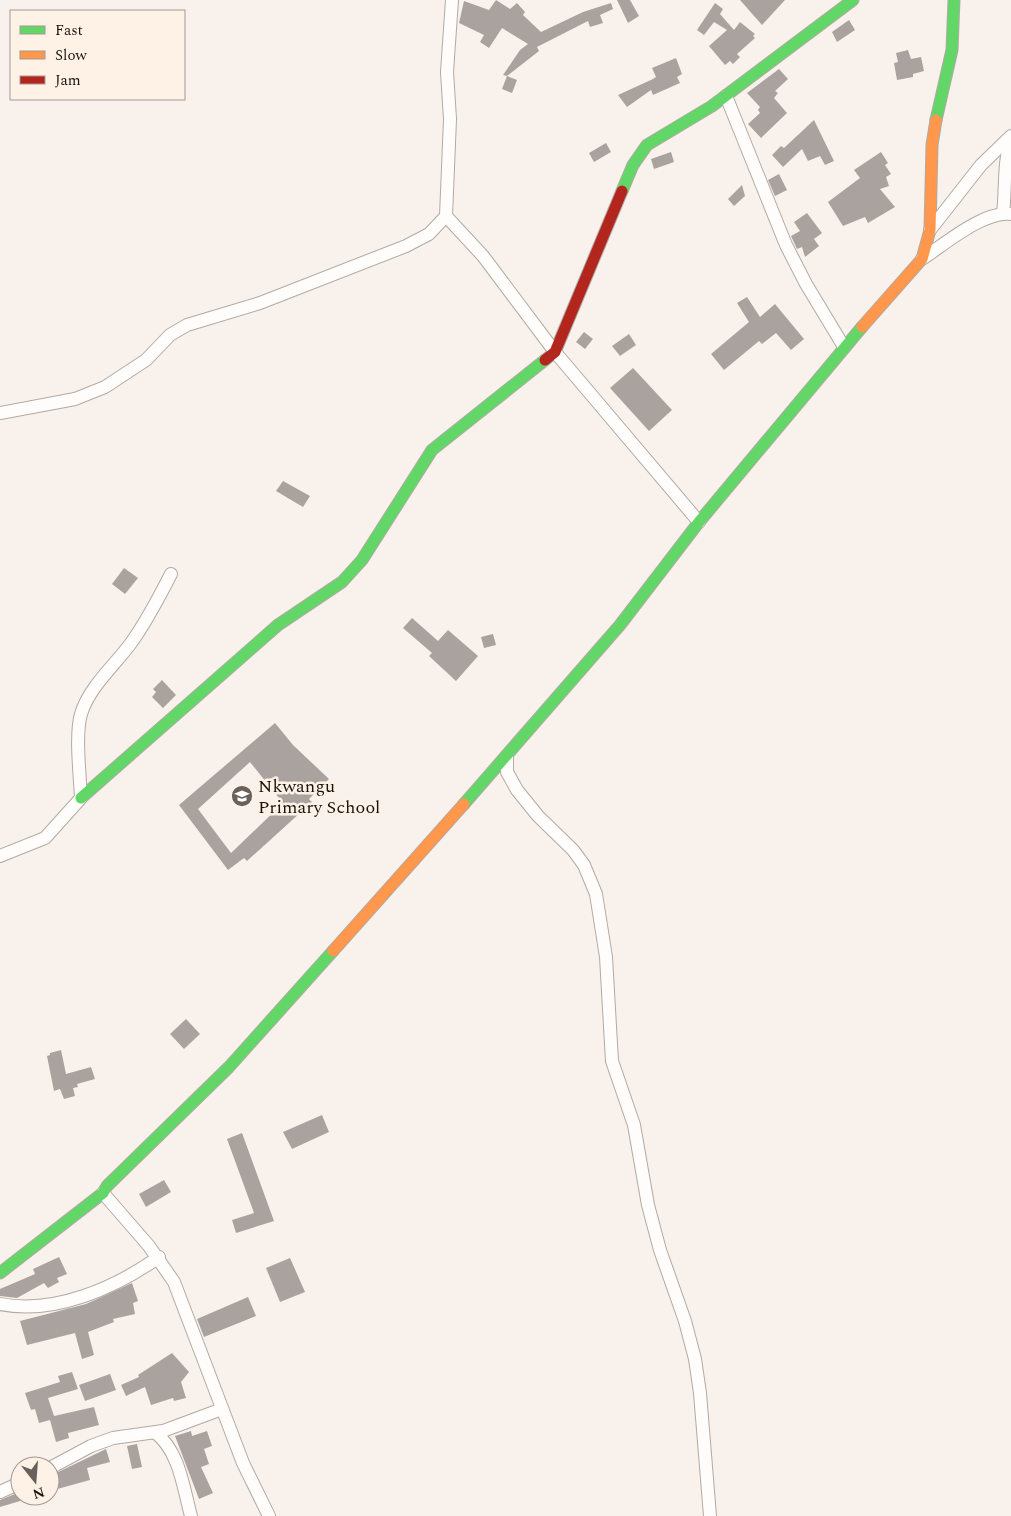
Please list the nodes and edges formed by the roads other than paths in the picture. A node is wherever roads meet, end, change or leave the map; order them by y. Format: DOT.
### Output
graph roads {
  1 [pos="452,0"];
  2 [pos="854,0"];
  3 [pos="954,0"];
  4 [pos="726,96"];
  5 [pos="1011,136"];
  6 [pos="1011,141"];
  7 [pos="1007,213"];
  8 [pos="446,216"];
  9 [pos="930,230"];
  10 [pos="922,258"];
  11 [pos="844,347"];
  12 [pos="555,352"];
  13 [pos="0,413"];
  14 [pos="700,522"];
  15 [pos="171,574"];
  16 [pos="507,756"];
  17 [pos="81,798"];
  18 [pos="0,856"];
  19 [pos="103,1193"];
  20 [pos="159,1258"];
  21 [pos="0,1273"];
  22 [pos="0,1304"];
  23 [pos="222,1409"];
  24 [pos="156,1433"];
  25 [pos="60,1463"];
  26 [pos="191,1516"];
  27 [pos="269,1516"];
  28 [pos="710,1516"];
  1 -- 8 [label="street"];
  2 -- 4 [label="street"];
  3 -- 9 [label="street"];
  4 -- 11 [label="street"];
  4 -- 12 [label="street"];
  5 -- 9 [label="street"];
  6 -- 7 [label="street"];
  7 -- 10 [label="street"];
  8 -- 12 [label="street"];
  8 -- 13 [label="street"];
  9 -- 10 [label="street"];
  10 -- 11 [label="street"];
  11 -- 14 [label="street"];
  12 -- 14 [label="street"];
  12 -- 17 [label="street"];
  14 -- 16 [label="street"];
  15 -- 17 [label="street"];
  16 -- 19 [label="street"];
  16 -- 28 [label="street"];
  17 -- 18 [label="street"];
  19 -- 20 [label="street"];
  19 -- 21 [label="street"];
  20 -- 22 [label="street"];
  20 -- 23 [label="street"];
  23 -- 24 [label="street"];
  23 -- 27 [label="street"];
  24 -- 25 [label="street"];
  24 -- 26 [label="street"];
}
